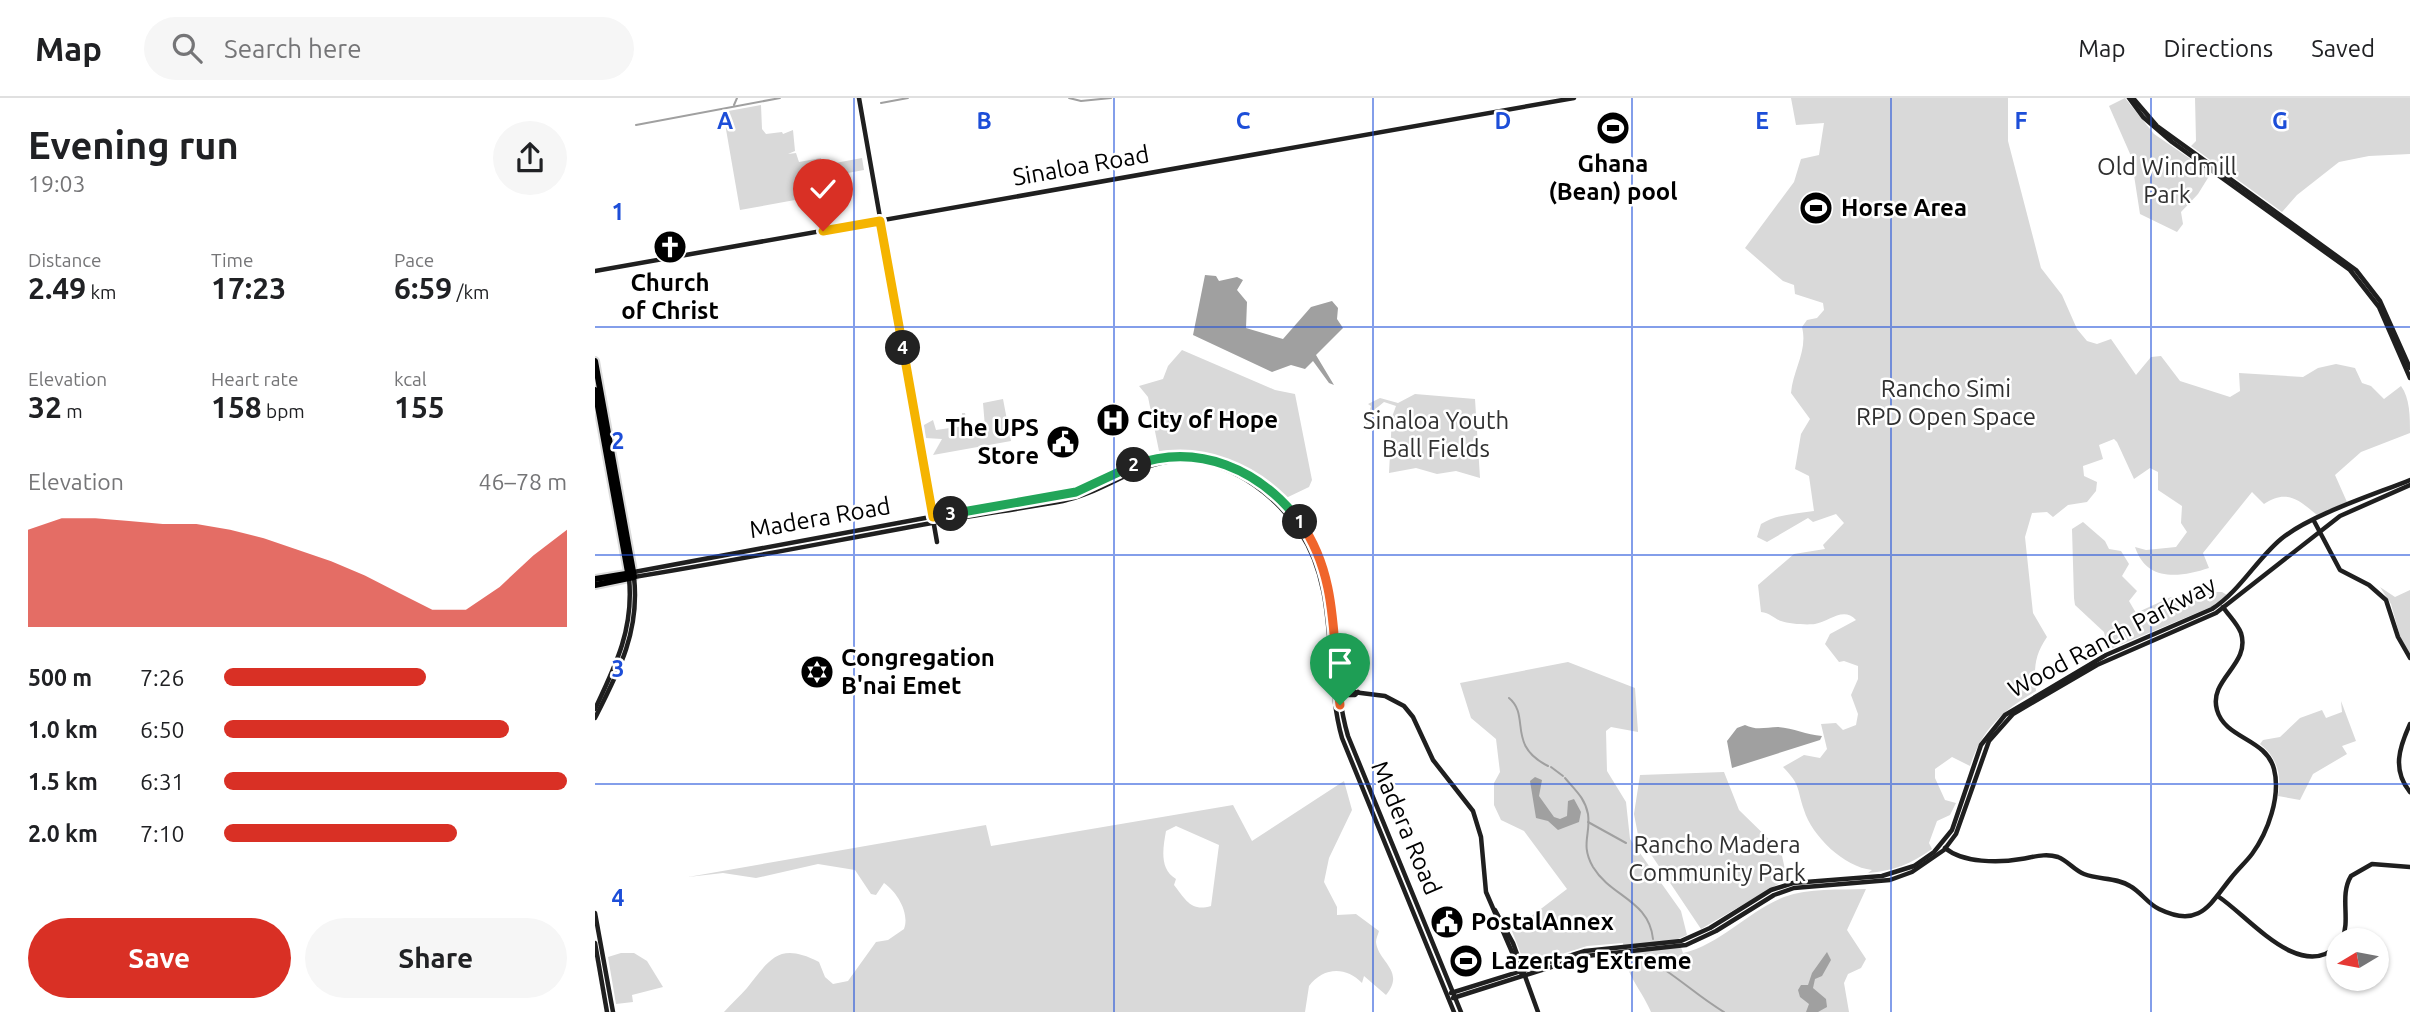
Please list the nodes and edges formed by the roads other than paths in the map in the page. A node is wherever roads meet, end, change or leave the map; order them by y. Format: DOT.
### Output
graph roads {
  1 [pos="859,98"];
  2 [pos="1574,98"];
  3 [pos="2131,98"];
  4 [pos="880,221"];
  5 [pos="595,271"];
  6 [pos="595,360"];
  7 [pos="2410,368"];
  8 [pos="2410,378"];
  9 [pos="595,390"];
  10 [pos="2410,480"];
  11 [pos="2410,485"];
  12 [pos="1016,503"];
  13 [pos="984,513"];
  14 [pos="933,520"];
  15 [pos="2314,521"];
  16 [pos="2318,531"];
  17 [pos="937,542"];
  18 [pos="631,575"];
  19 [pos="595,582"];
  20 [pos="2223,606"];
  21 [pos="2410,658"];
  22 [pos="1336,692"];
  23 [pos="595,709"];
  24 [pos="595,718"];
  25 [pos="2410,724"];
  26 [pos="2410,792"];
  27 [pos="1945,845"];
  28 [pos="2410,867"];
  29 [pos="2219,897"];
  30 [pos="595,913"];
  31 [pos="2346,928"];
  32 [pos="595,943"];
  33 [pos="2326,952"];
  34 [pos="1522,972"];
  35 [pos="1451,996"];
  36 [pos="607,1012"];
  37 [pos="613,1012"];
  38 [pos="1454,1012"];
  39 [pos="1461,1012"];
  40 [pos="1538,1012"];
  1 -- 4 [label="main road"];
  2 -- 4 [label="main road, Sinaloa Road"];
  3 -- 7 [label="main road"];
  3 -- 8 [label="main road"];
  4 -- 5 [label="main road, Sinaloa Road"];
  4 -- 14 [label="main road"];
  6 -- 18 [label="main road"];
  9 -- 18 [label="main road"];
  10 -- 15 [label="main road, Wood Ranch Parkway"];
  11 -- 16 [label="main road, Wood Ranch Parkway"];
  12 -- 13 [label="main road"];
  12 -- 14 [label="main road, Madera Road"];
  12 -- 22 [label="main road, Madera Road"];
  13 -- 14 [label="main road, Madera Road"];
  13 -- 22 [label="main road, Madera Road"];
  14 -- 17 [label="main road"];
  14 -- 18 [label="main road, Madera Road"];
  15 -- 16 [label="main road"];
  15 -- 20 [label="main road, Wood Ranch Parkway"];
  16 -- 20 [label="main road, Wood Ranch Parkway"];
  16 -- 21 [label="main road"];
  18 -- 19 [label="main road, Madera Road"];
  18 -- 23 [label="main road"];
  18 -- 24 [label="main road"];
  20 -- 27 [label="main road, Wood Ranch Parkway"];
  20 -- 29 [label="main road"];
  22 -- 34 [label="main road"];
  22 -- 35 [label="main road, Madera Road"];
  25 -- 26 [label="main road"];
  27 -- 29 [label="main road"];
  27 -- 34 [label="main road, Wood Ranch Parkway"];
  28 -- 31 [label="main road"];
  29 -- 33 [label="main road"];
  30 -- 37 [label="main road"];
  32 -- 36 [label="main road"];
  34 -- 35 [label="main road, Wood Ranch Parkway"];
  34 -- 40 [label="main road"];
  35 -- 38 [label="main road, Madera Road"];
  35 -- 39 [label="main road, Madera Road"];
}
